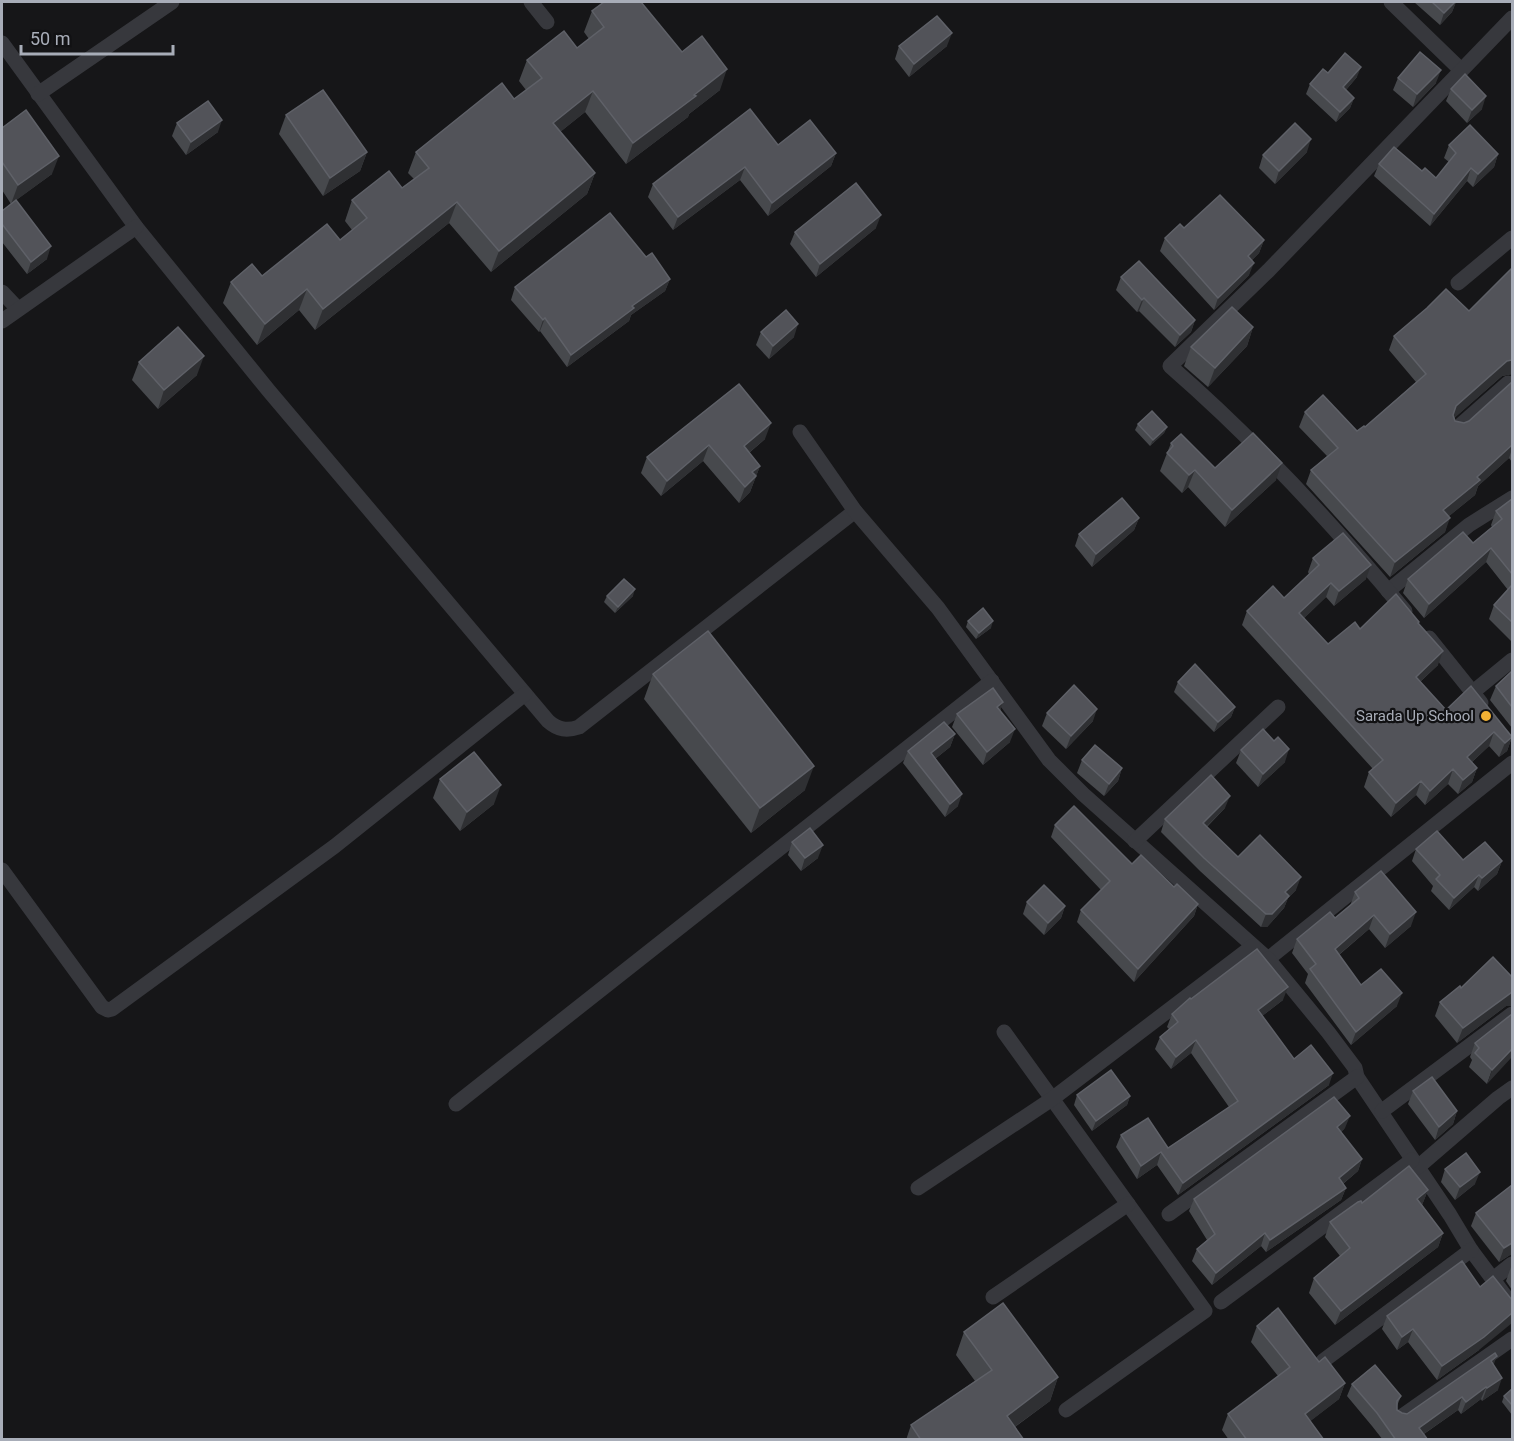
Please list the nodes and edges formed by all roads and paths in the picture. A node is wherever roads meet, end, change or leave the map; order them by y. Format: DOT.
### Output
graph roads {
  1 [pos="172,2"];
  2 [pos="531,2"];
  3 [pos="1391,2"];
  4 [pos="1512,18"];
  5 [pos="547,22"];
  6 [pos="2,43"];
  7 [pos="1461,70"];
  8 [pos="38,94"];
  9 [pos="136,227"];
  10 [pos="1512,238"];
  11 [pos="1458,283"];
  12 [pos="2,292"];
  13 [pos="18,309"];
  14 [pos="2,321"];
  15 [pos="1511,383"];
  16 [pos="1457,428"];
  17 [pos="800,432"];
  18 [pos="1511,501"];
  19 [pos="855,511"];
  20 [pos="1389,591"];
  21 [pos="1512,660"];
  22 [pos="992,681"];
  23 [pos="1473,692"];
  24 [pos="525,694"];
  25 [pos="1278,707"];
  26 [pos="1492,718"];
  27 [pos="1512,763"];
  28 [pos="1135,841"];
  29 [pos="2,870"];
  30 [pos="1253,946"];
  31 [pos="1268,959"];
  32 [pos="1512,1014"];
  33 [pos="1005,1032"];
  34 [pos="1357,1077"];
  35 [pos="1512,1088"];
  36 [pos="1052,1099"];
  37 [pos="456,1104"];
  38 [pos="1382,1111"];
  39 [pos="1415,1163"];
  40 [pos="918,1188"];
  41 [pos="1128,1204"];
  42 [pos="1169,1214"];
  43 [pos="1471,1250"];
  44 [pos="1512,1264"];
  45 [pos="1493,1280"];
  46 [pos="993,1297"];
  47 [pos="1221,1302"];
  48 [pos="1512,1305"];
  49 [pos="1512,1339"];
  50 [pos="1323,1362"];
  51 [pos="1066,1410"];
  52 [pos="1401,1418"];
  1 -- 8 [label="street"];
  2 -- 5 [label="street"];
  3 -- 7 [label="street"];
  4 -- 7 [label="street"];
  6 -- 8 [label="street"];
  7 -- 20 [label="street"];
  8 -- 9 [label="street"];
  9 -- 13 [label="street"];
  9 -- 24 [label="street"];
  10 -- 11 [label="street"];
  12 -- 13 [label="street"];
  13 -- 14 [label="street"];
  15 -- 16 [label="street"];
  17 -- 19 [label="street"];
  18 -- 20 [label="street"];
  19 -- 22 [label="street"];
  19 -- 24 [label="street"];
  20 -- 23 [label="street"];
  21 -- 23 [label="street"];
  22 -- 28 [label="street"];
  22 -- 37 [label="street"];
  23 -- 26 [label="street"];
  24 -- 29 [label="street"];
  25 -- 28 [label="street"];
  27 -- 31 [label="street"];
  28 -- 30 [label="street"];
  30 -- 31 [label="street"];
  30 -- 36 [label="street"];
  31 -- 34 [label="street"];
  32 -- 38 [label="street"];
  33 -- 36 [label="street"];
  34 -- 38 [label="street"];
  34 -- 42 [label="street"];
  35 -- 39 [label="street"];
  36 -- 40 [label="street"];
  36 -- 41 [label="street"];
  38 -- 39 [label="street"];
  39 -- 43 [label="street"];
  39 -- 47 [label="street"];
  41 -- 46 [label="street"];
  41 -- 51 [label="street"];
  43 -- 45 [label="street"];
  43 -- 50 [label="street"];
  44 -- 45 [label="street"];
  45 -- 48 [label="street"];
  49 -- 52 [label="street"];
}
